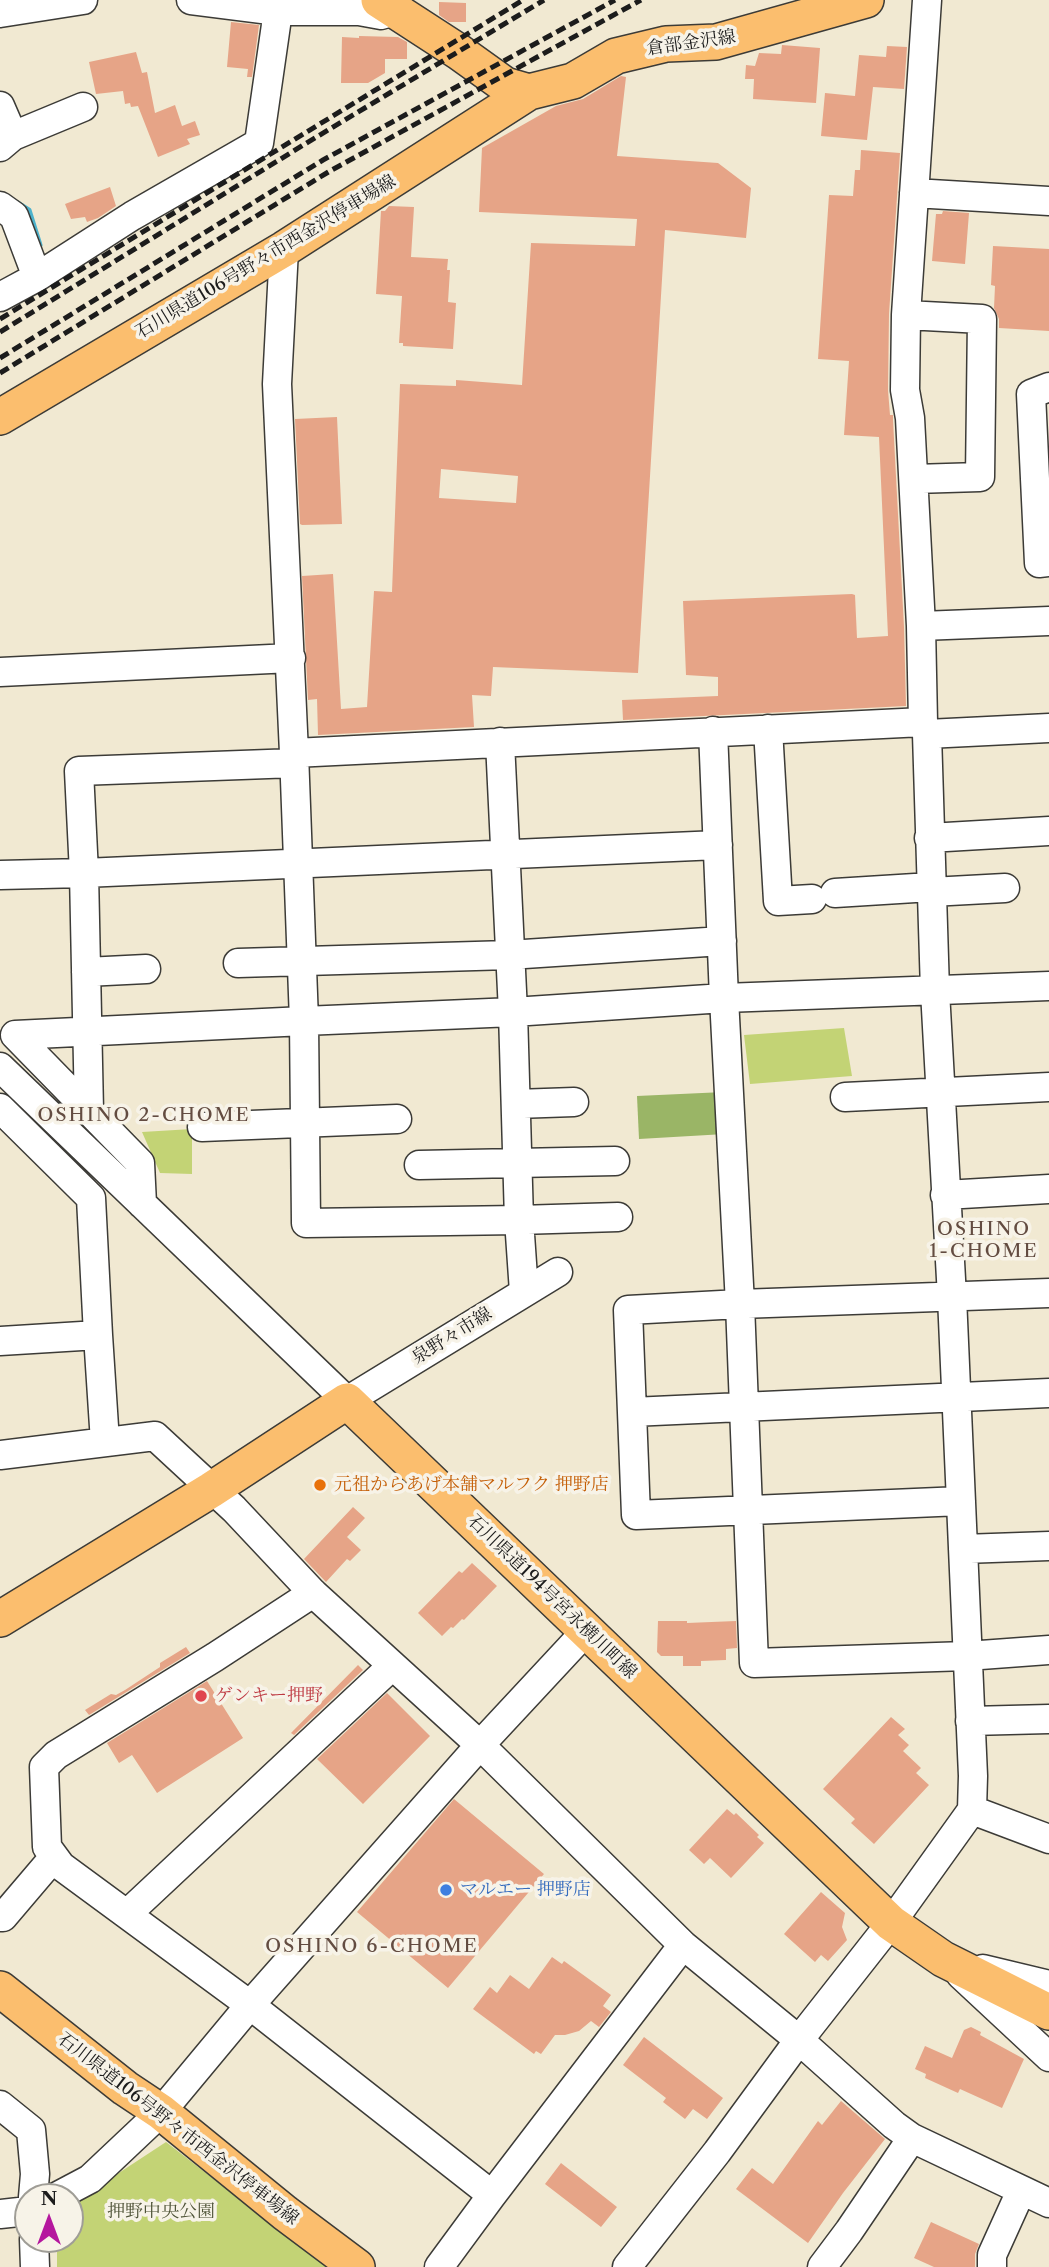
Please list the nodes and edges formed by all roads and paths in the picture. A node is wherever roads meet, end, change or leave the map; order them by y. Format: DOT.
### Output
graph roads {
  1 [pos="191,0"];
  2 [pos="866,0"];
  3 [pos="927,0"];
  4 [pos="70,1"];
  5 [pos="392,3"];
  6 [pos="278,11"];
  7 [pos="0,13"];
  8 [pos="529,92"];
  9 [pos="0,106"];
  10 [pos="83,107"];
  11 [pos="6,142"];
  12 [pos="914,192"];
  13 [pos="1049,201"];
  14 [pos="0,206"];
  15 [pos="284,249"];
  16 [pos="45,272"];
  17 [pos="0,297"];
  18 [pos="906,315"];
  19 [pos="1049,387"];
  20 [pos="0,416"];
  21 [pos="914,479"];
  22 [pos="1049,562"];
  23 [pos="1049,621"];
  24 [pos="921,625"];
  25 [pos="290,658"];
  26 [pos="0,672"];
  27 [pos="925,728"];
  28 [pos="1049,728"];
  29 [pos="768,729"];
  30 [pos="713,731"];
  31 [pos="500,742"];
  32 [pos="295,757"];
  33 [pos="1049,831"];
  34 [pos="929,838"];
  35 [pos="718,845"];
  36 [pos="505,856"];
  37 [pos="298,865"];
  38 [pos="84,873"];
  39 [pos="0,875"];
  40 [pos="1005,888"];
  41 [pos="931,890"];
  42 [pos="722,942"];
  43 [pos="509,955"];
  44 [pos="302,961"];
  45 [pos="238,963"];
  46 [pos="146,969"];
  47 [pos="86,972"];
  48 [pos="1049,986"];
  49 [pos="935,991"];
  50 [pos="724,998"];
  51 [pos="513,1012"];
  52 [pos="304,1021"];
  53 [pos="7,1028"];
  54 [pos="88,1031"];
  55 [pos="0,1067"];
  56 [pos="1049,1087"];
  57 [pos="940,1092"];
  58 [pos="845,1097"];
  59 [pos="574,1102"];
  60 [pos="516,1104"];
  61 [pos="0,1108"];
  62 [pos="89,1111"];
  63 [pos="397,1119"];
  64 [pos="305,1121"];
  65 [pos="202,1127"];
  66 [pos="615,1161"];
  67 [pos="518,1162"];
  68 [pos="419,1166"];
  69 [pos="118,1181"];
  70 [pos="1049,1189"];
  71 [pos="945,1195"];
  72 [pos="91,1198"];
  73 [pos="142,1204"];
  74 [pos="618,1217"];
  75 [pos="519,1220"];
  76 [pos="558,1272"];
  77 [pos="524,1292"];
  78 [pos="1049,1293"];
  79 [pos="952,1297"];
  80 [pos="740,1304"];
  81 [pos="98,1335"];
  82 [pos="0,1341"];
  83 [pos="1049,1393"];
  84 [pos="956,1397"];
  85 [pos="347,1401"];
  86 [pos="744,1408"];
  87 [pos="632,1412"];
  88 [pos="105,1442"];
  89 [pos="0,1455"];
  90 [pos="211,1490"];
  91 [pos="961,1502"];
  92 [pos="748,1512"];
  93 [pos="1049,1546"];
  94 [pos="963,1549"];
  95 [pos="313,1593"];
  96 [pos="0,1619"];
  97 [pos="587,1630"];
  98 [pos="1049,1650"];
  99 [pos="967,1656"];
  100 [pos="392,1667"];
  101 [pos="1049,1719"];
  102 [pos="970,1721"];
  103 [pos="480,1745"];
  104 [pos="972,1810"];
  105 [pos="1049,1839"];
  106 [pos="54,1857"];
  107 [pos="127,1914"];
  108 [pos="0,1917"];
  109 [pos="891,1923"];
  110 [pos="683,1945"];
  111 [pos="943,1959"];
  112 [pos="1049,1985"];
  113 [pos="0,1990"];
  114 [pos="250,2005"];
  115 [pos="1049,2012"];
  116 [pos="799,2040"];
  117 [pos="1049,2057"];
  118 [pos="0,2105"];
  119 [pos="161,2112"];
  120 [pos="912,2138"];
  121 [pos="34,2183"];
  122 [pos="82,2183"];
  123 [pos="1021,2191"];
  124 [pos="492,2195"];
  125 [pos="1049,2203"];
  126 [pos="357,2267"];
  127 [pos="439,2267"];
  128 [pos="627,2267"];
  129 [pos="822,2267"];
  130 [pos="992,2267"];
  1 -- 6 [label="street"];
  2 -- 8 [label="main road, 倉部金沢線"];
  3 -- 12 [label="street"];
  4 -- 7 [label="street"];
  5 -- 6 [label="street"];
  5 -- 8 [label="main road"];
  6 -- 16 [label="street"];
  8 -- 15 [label="main road, 石川県道106号野々市西金沢停車場線"];
  9 -- 11 [label="street"];
  10 -- 11 [label="street"];
  12 -- 13 [label="street"];
  12 -- 18 [label="street"];
  14 -- 16 [label="street"];
  15 -- 20 [label="main road, 石川県道106号野々市西金沢停車場線"];
  15 -- 25 [label="street"];
  16 -- 17 [label="street"];
  18 -- 21 [label="street"];
  18 -- 21 [label="street"];
  19 -- 22 [label="street"];
  21 -- 24 [label="street"];
  23 -- 24 [label="street"];
  24 -- 27 [label="street"];
  25 -- 26 [label="street"];
  25 -- 32 [label="street"];
  27 -- 28 [label="street"];
  27 -- 29 [label="street"];
  27 -- 34 [label="street"];
  29 -- 30 [label="street"];
  29 -- 41 [label="street"];
  30 -- 31 [label="street"];
  30 -- 35 [label="street"];
  31 -- 32 [label="street"];
  31 -- 36 [label="street"];
  32 -- 37 [label="street"];
  32 -- 38 [label="street"];
  33 -- 34 [label="street"];
  34 -- 41 [label="street"];
  35 -- 36 [label="street"];
  35 -- 42 [label="street"];
  36 -- 37 [label="street"];
  36 -- 43 [label="street"];
  37 -- 38 [label="street"];
  37 -- 44 [label="street"];
  38 -- 39 [label="street"];
  38 -- 47 [label="street"];
  40 -- 41 [label="street"];
  41 -- 49 [label="street"];
  42 -- 43 [label="street"];
  42 -- 50 [label="street"];
  43 -- 44 [label="street"];
  43 -- 51 [label="street"];
  44 -- 45 [label="street"];
  44 -- 52 [label="street"];
  46 -- 47 [label="street"];
  47 -- 54 [label="street"];
  48 -- 49 [label="street"];
  49 -- 50 [label="street"];
  49 -- 57 [label="street"];
  50 -- 51 [label="street"];
  50 -- 80 [label="street"];
  51 -- 52 [label="street"];
  51 -- 60 [label="street"];
  52 -- 54 [label="street"];
  52 -- 64 [label="street"];
  53 -- 54 [label="street"];
  53 -- 62 [label="street"];
  54 -- 62 [label="street"];
  55 -- 69 [label="street"];
  56 -- 57 [label="street"];
  57 -- 58 [label="street"];
  57 -- 71 [label="street"];
  59 -- 60 [label="street"];
  60 -- 67 [label="street"];
  61 -- 72 [label="street"];
  62 -- 73 [label="street"];
  63 -- 64 [label="street"];
  64 -- 65 [label="street"];
  64 -- 75 [label="street"];
  66 -- 67 [label="street"];
  67 -- 68 [label="street"];
  67 -- 75 [label="street"];
  69 -- 72 [label="street"];
  69 -- 73 [label="street"];
  70 -- 71 [label="street"];
  71 -- 79 [label="street"];
  72 -- 81 [label="street"];
  73 -- 85 [label="street"];
  74 -- 75 [label="street"];
  75 -- 77 [label="street"];
  76 -- 77 [label="street, 泉野々市線"];
  77 -- 85 [label="street, 泉野々市線"];
  78 -- 79 [label="street"];
  79 -- 80 [label="street"];
  79 -- 84 [label="street"];
  80 -- 86 [label="street"];
  80 -- 87 [label="street"];
  81 -- 82 [label="street"];
  81 -- 88 [label="street"];
  83 -- 84 [label="street"];
  84 -- 86 [label="street"];
  84 -- 91 [label="street"];
  85 -- 90 [label="main road"];
  85 -- 97 [label="main road, 石川県道194号宮永横川町線"];
  86 -- 87 [label="street"];
  86 -- 92 [label="street"];
  87 -- 92 [label="street"];
  88 -- 89 [label="street"];
  88 -- 90 [label="street"];
  90 -- 95 [label="street"];
  90 -- 96 [label="main road"];
  91 -- 92 [label="street"];
  91 -- 94 [label="street"];
  92 -- 99 [label="street"];
  93 -- 94 [label="street"];
  94 -- 99 [label="street"];
  95 -- 100 [label="street"];
  95 -- 106 [label="street"];
  97 -- 103 [label="street"];
  97 -- 109 [label="main road, 石川県道194号宮永横川町線"];
  98 -- 99 [label="street"];
  99 -- 102 [label="street"];
  100 -- 103 [label="street"];
  100 -- 107 [label="street"];
  101 -- 102 [label="street"];
  102 -- 104 [label="street"];
  103 -- 110 [label="street"];
  103 -- 114 [label="street"];
  104 -- 105 [label="street"];
  104 -- 109 [label="street"];
  106 -- 107 [label="street"];
  106 -- 108 [label="street"];
  107 -- 114 [label="street"];
  109 -- 111 [label="main road, 石川県道194号宮永横川町線"];
  109 -- 116 [label="street"];
  110 -- 116 [label="street"];
  110 -- 124 [label="street"];
  111 -- 112 [label="street"];
  111 -- 115 [label="main road, 石川県道194号宮永横川町線"];
  111 -- 117 [label="street"];
  113 -- 119 [label="main road, 石川県道106号野々市西金沢停車場線"];
  114 -- 119 [label="street"];
  114 -- 124 [label="street"];
  116 -- 120 [label="street"];
  116 -- 128 [label="street"];
  118 -- 121 [label="street"];
  119 -- 122 [label="street"];
  119 -- 126 [label="main road, 石川県道106号野々市西金沢停車場線"];
  120 -- 123 [label="street"];
  120 -- 129 [label="street"];
  123 -- 125 [label="street"];
  123 -- 130 [label="street"];
  124 -- 127 [label="street"];
}
